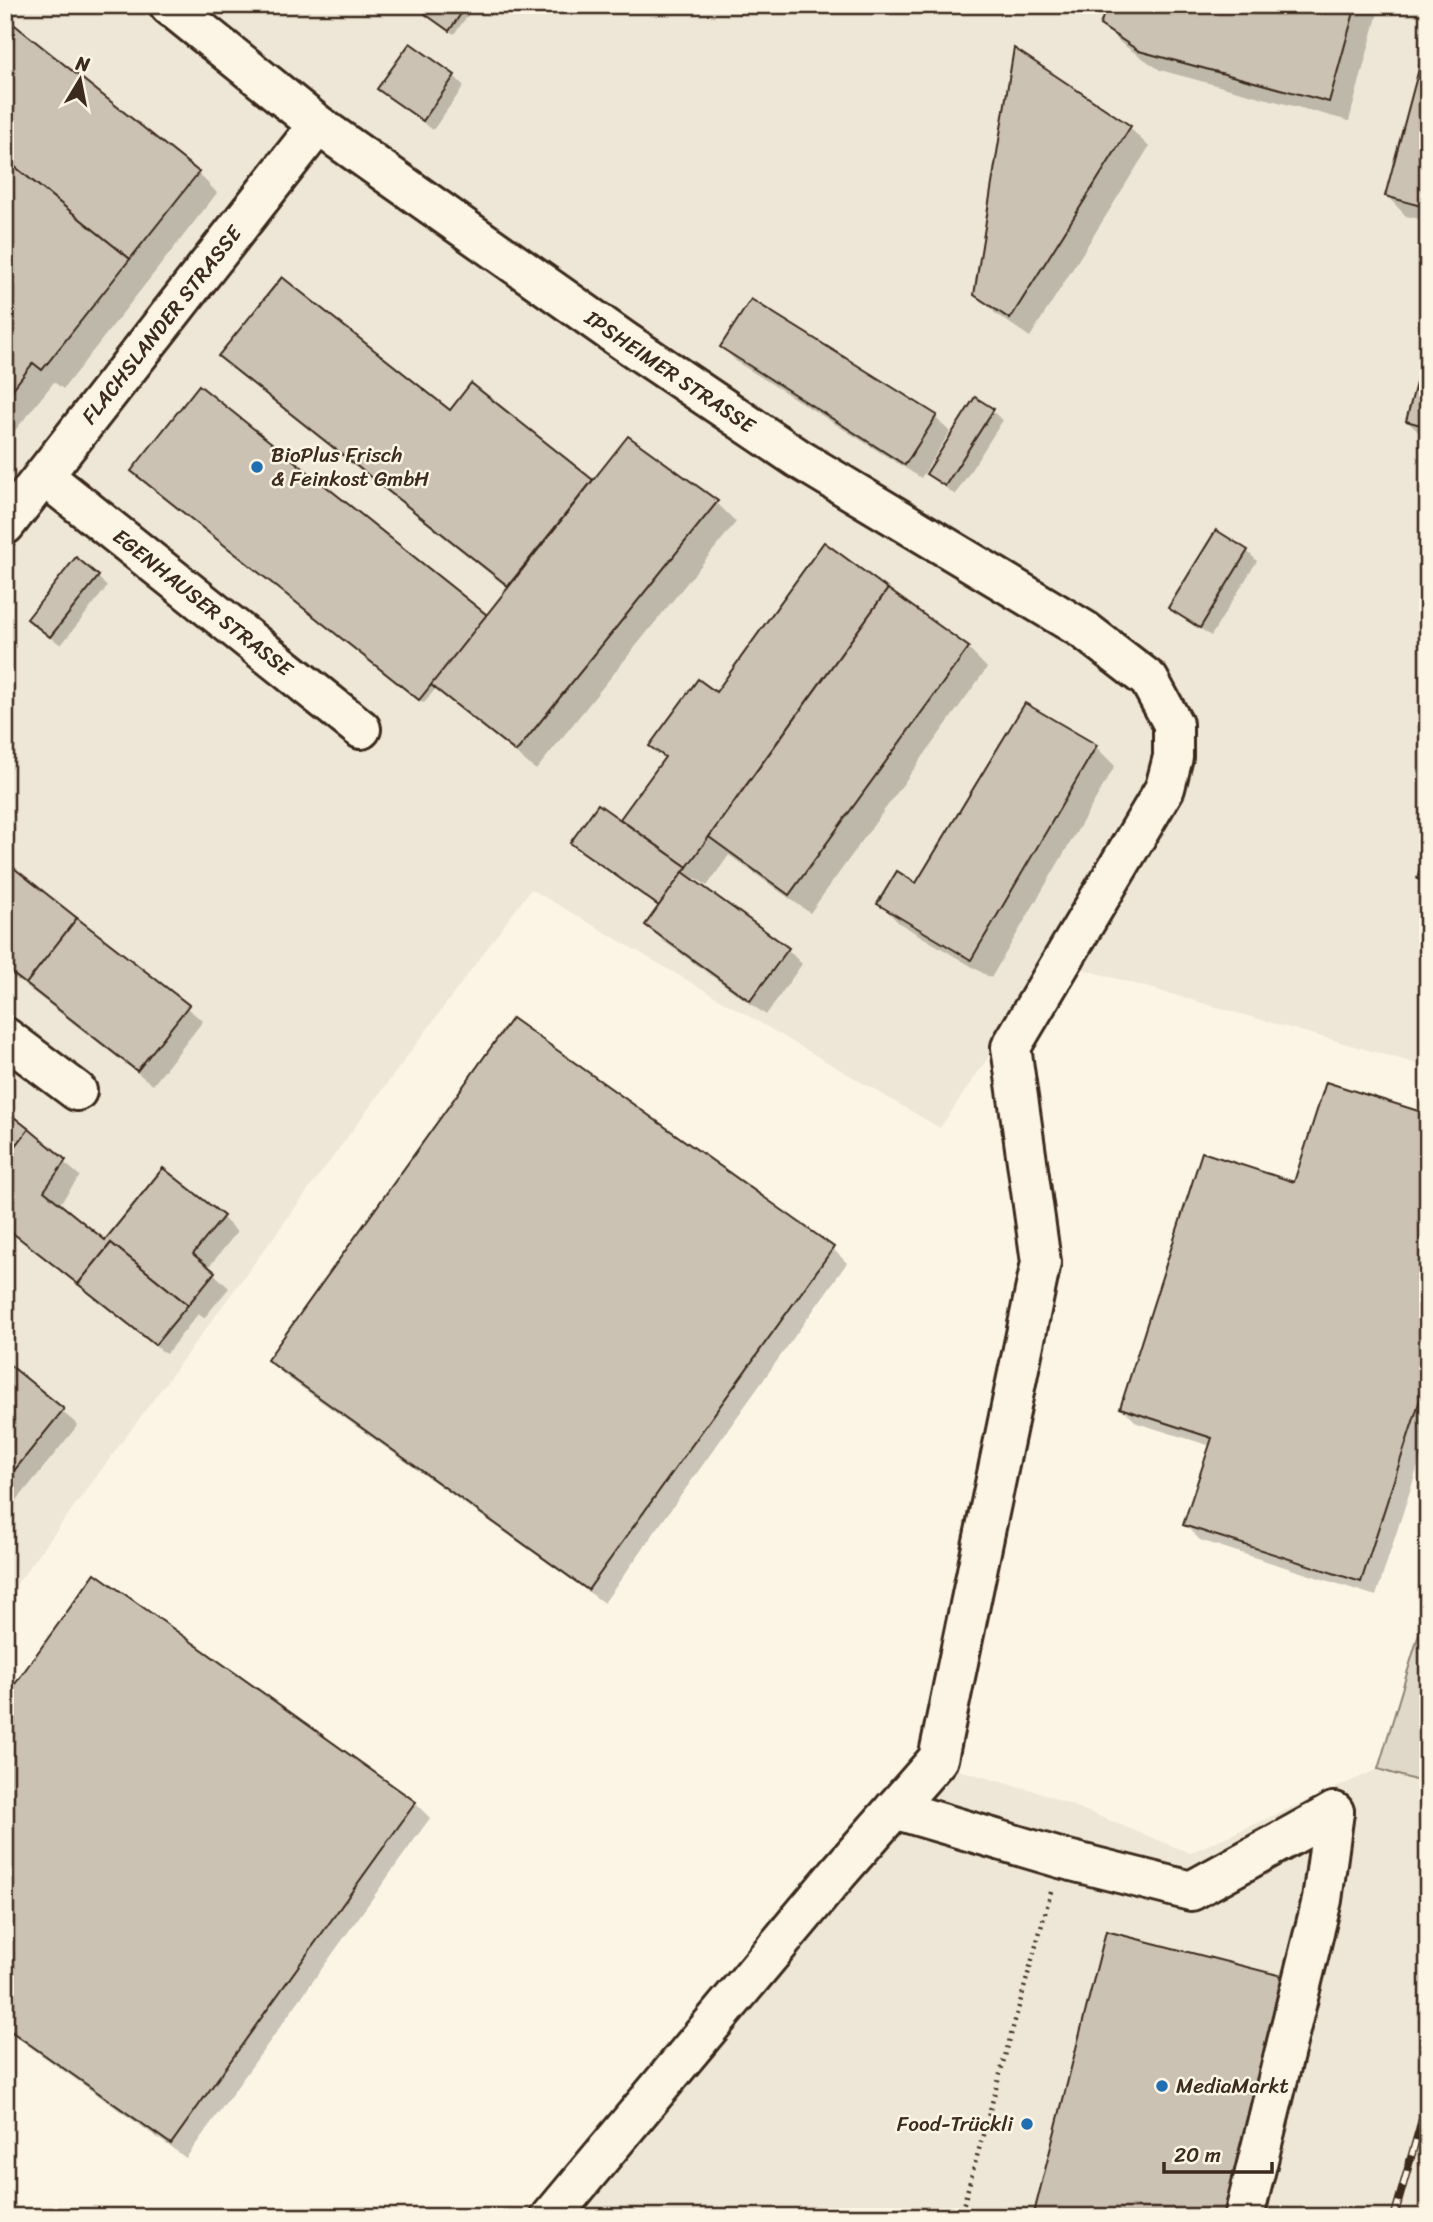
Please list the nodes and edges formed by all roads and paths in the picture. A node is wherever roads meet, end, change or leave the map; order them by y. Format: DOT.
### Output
graph roads {
  1 [pos="169,5"];
  2 [pos="318,125"];
  3 [pos="44,476"];
  4 [pos="5,525"];
  5 [pos="361,729"];
  6 [pos="5,1037"];
  7 [pos="78,1091"];
  8 [pos="894,1809"];
  9 [pos="1060,1858"];
  10 [pos="551,2217"];
  11 [pos="960,2217"];
  12 [pos="1244,2217"];
  1 -- 2 [label="street, IPSHEIMER STRASSE"];
  2 -- 3 [label="street, FLACHSLANDER STRASSE"];
  2 -- 8 [label="street, IPSHEIMER STRASSE"];
  3 -- 4 [label="street, FLACHSLANDER STRASSE"];
  3 -- 5 [label="street, EGENHAUSER STRASSE"];
  6 -- 7 [label="street"];
  8 -- 9 [label="street"];
  8 -- 10 [label="street"];
  9 -- 11 [label="path"];
  9 -- 12 [label="street"];
}
